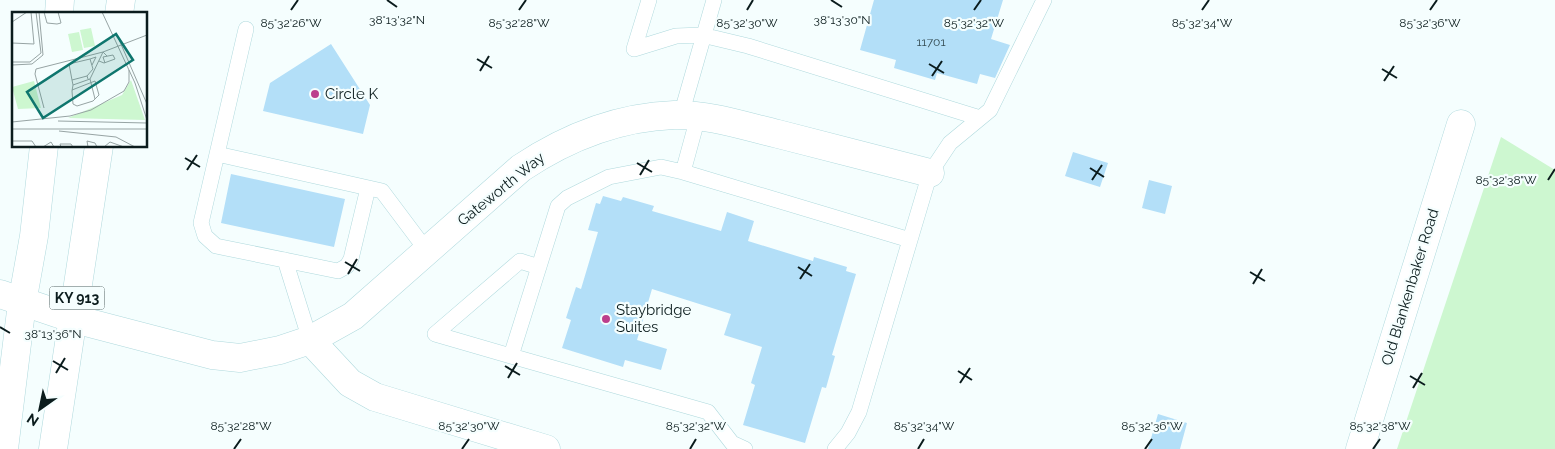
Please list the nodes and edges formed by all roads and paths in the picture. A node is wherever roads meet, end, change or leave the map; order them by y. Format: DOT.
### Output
graph roads {
  1 [pos="649,0"];
  2 [pos="714,0"];
  3 [pos="1044,0"];
  4 [pos="246,29"];
  5 [pos="702,35"];
  6 [pos="689,116"];
  7 [pos="980,118"];
  8 [pos="1461,124"];
  9 [pos="44,148"];
  10 [pos="99,148"];
  11 [pos="217,154"];
  12 [pos="683,172"];
  13 [pos="930,173"];
  14 [pos="368,188"];
  15 [pos="910,240"];
  16 [pos="427,251"];
  17 [pos="286,260"];
  18 [pos="539,267"];
  19 [pos="11,298"];
  20 [pos="74,319"];
  21 [pos="310,340"];
  22 [pos="511,356"];
  23 [pos="4,449"];
  24 [pos="53,449"];
  25 [pos="546,449"];
  26 [pos="745,449"];
  27 [pos="834,449"];
  28 [pos="1360,449"];
  1 -- 5 [label="lane"];
  2 -- 5 [label="lane"];
  3 -- 7 [label="lane"];
  4 -- 11 [label="lane"];
  5 -- 6 [label="lane"];
  5 -- 7 [label="lane"];
  6 -- 12 [label="lane"];
  6 -- 13 [label="street, Gateworth Way"];
  6 -- 16 [label="street, Gateworth Way"];
  7 -- 13 [label="lane"];
  8 -- 28 [label="street, Old Blankenbaker Road"];
  9 -- 19 [label="street"];
  10 -- 20 [label="street, KY 913"];
  11 -- 14 [label="lane"];
  11 -- 17 [label="lane"];
  12 -- 15 [label="lane"];
  12 -- 18 [label="lane"];
  13 -- 15 [label="lane"];
  14 -- 16 [label="lane"];
  14 -- 17 [label="lane"];
  15 -- 27 [label="lane"];
  16 -- 21 [label="street, Gateworth Way"];
  17 -- 21 [label="lane"];
  18 -- 22 [label="lane"];
  18 -- 22 [label="lane"];
  19 -- 20 [label="street"];
  19 -- 23 [label="street"];
  20 -- 21 [label="street"];
  20 -- 24 [label="street, KY 913"];
  21 -- 25 [label="street"];
  22 -- 26 [label="lane"];
}
